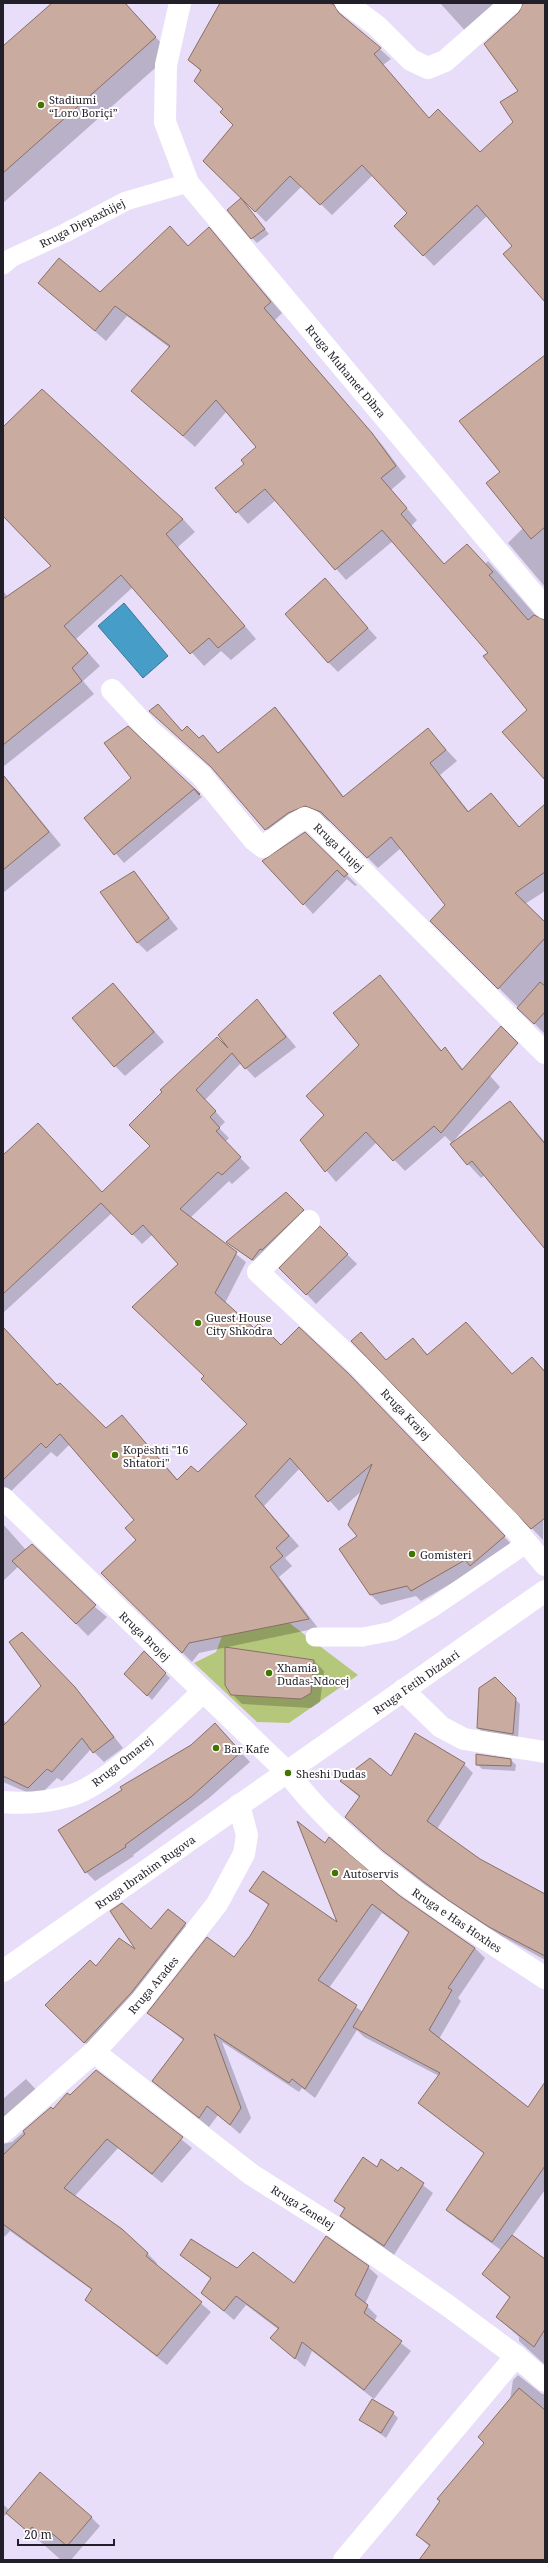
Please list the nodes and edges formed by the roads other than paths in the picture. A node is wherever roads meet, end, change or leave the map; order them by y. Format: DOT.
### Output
graph roads {
  1 [pos="180,3"];
  2 [pos="346,3"];
  3 [pos="512,3"];
  4 [pos="188,183"];
  5 [pos="3,265"];
  6 [pos="545,608"];
  7 [pos="112,690"];
  8 [pos="545,1054"];
  9 [pos="308,1221"];
  10 [pos="3,1498"];
  11 [pos="527,1543"];
  12 [pos="545,1565"];
  13 [pos="545,1591"];
  14 [pos="315,1637"];
  15 [pos="403,1690"];
  16 [pos="203,1692"];
  17 [pos="545,1752"];
  18 [pos="288,1773"];
  19 [pos="3,1802"];
  20 [pos="239,1805"];
  21 [pos="3,1971"];
  22 [pos="545,1978"];
  23 [pos="94,2052"];
  24 [pos="3,2132"];
  25 [pos="516,2356"];
  26 [pos="545,2381"];
  27 [pos="344,2560"];
  1 -- 4 [label="street, Rruga Muhamet Dibra"];
  2 -- 3 [label="street"];
  4 -- 5 [label="lane, Rruga Djepaxhijej"];
  4 -- 6 [label="street, Rruga Muhamet Dibra"];
  7 -- 8 [label="street, Rruga Llujej"];
  9 -- 11 [label="street, Rruga Krajej"];
  10 -- 16 [label="street, Rruga Brojej"];
  11 -- 12 [label="street, Rruga Krajej"];
  11 -- 14 [label="lane"];
  13 -- 15 [label="street, Rruga Fetih Dizdari"];
  15 -- 17 [label="street"];
  15 -- 18 [label="street, Rruga Fetih Dizdari"];
  16 -- 18 [label="street, Rruga Brojej"];
  16 -- 19 [label="street, Rruga Omarej"];
  18 -- 20 [label="street, Rruga Ibrahim Rugova"];
  18 -- 22 [label="street, Rruga e Has Hoxhes"];
  20 -- 21 [label="street, Rruga Ibrahim Rugova"];
  20 -- 23 [label="street, Rruga Arades"];
  23 -- 24 [label="street, Rruga Arades"];
  23 -- 25 [label="street, Rruga Zenelej"];
  25 -- 26 [label="street, Rruga Zenelej"];
  25 -- 27 [label="street"];
}
